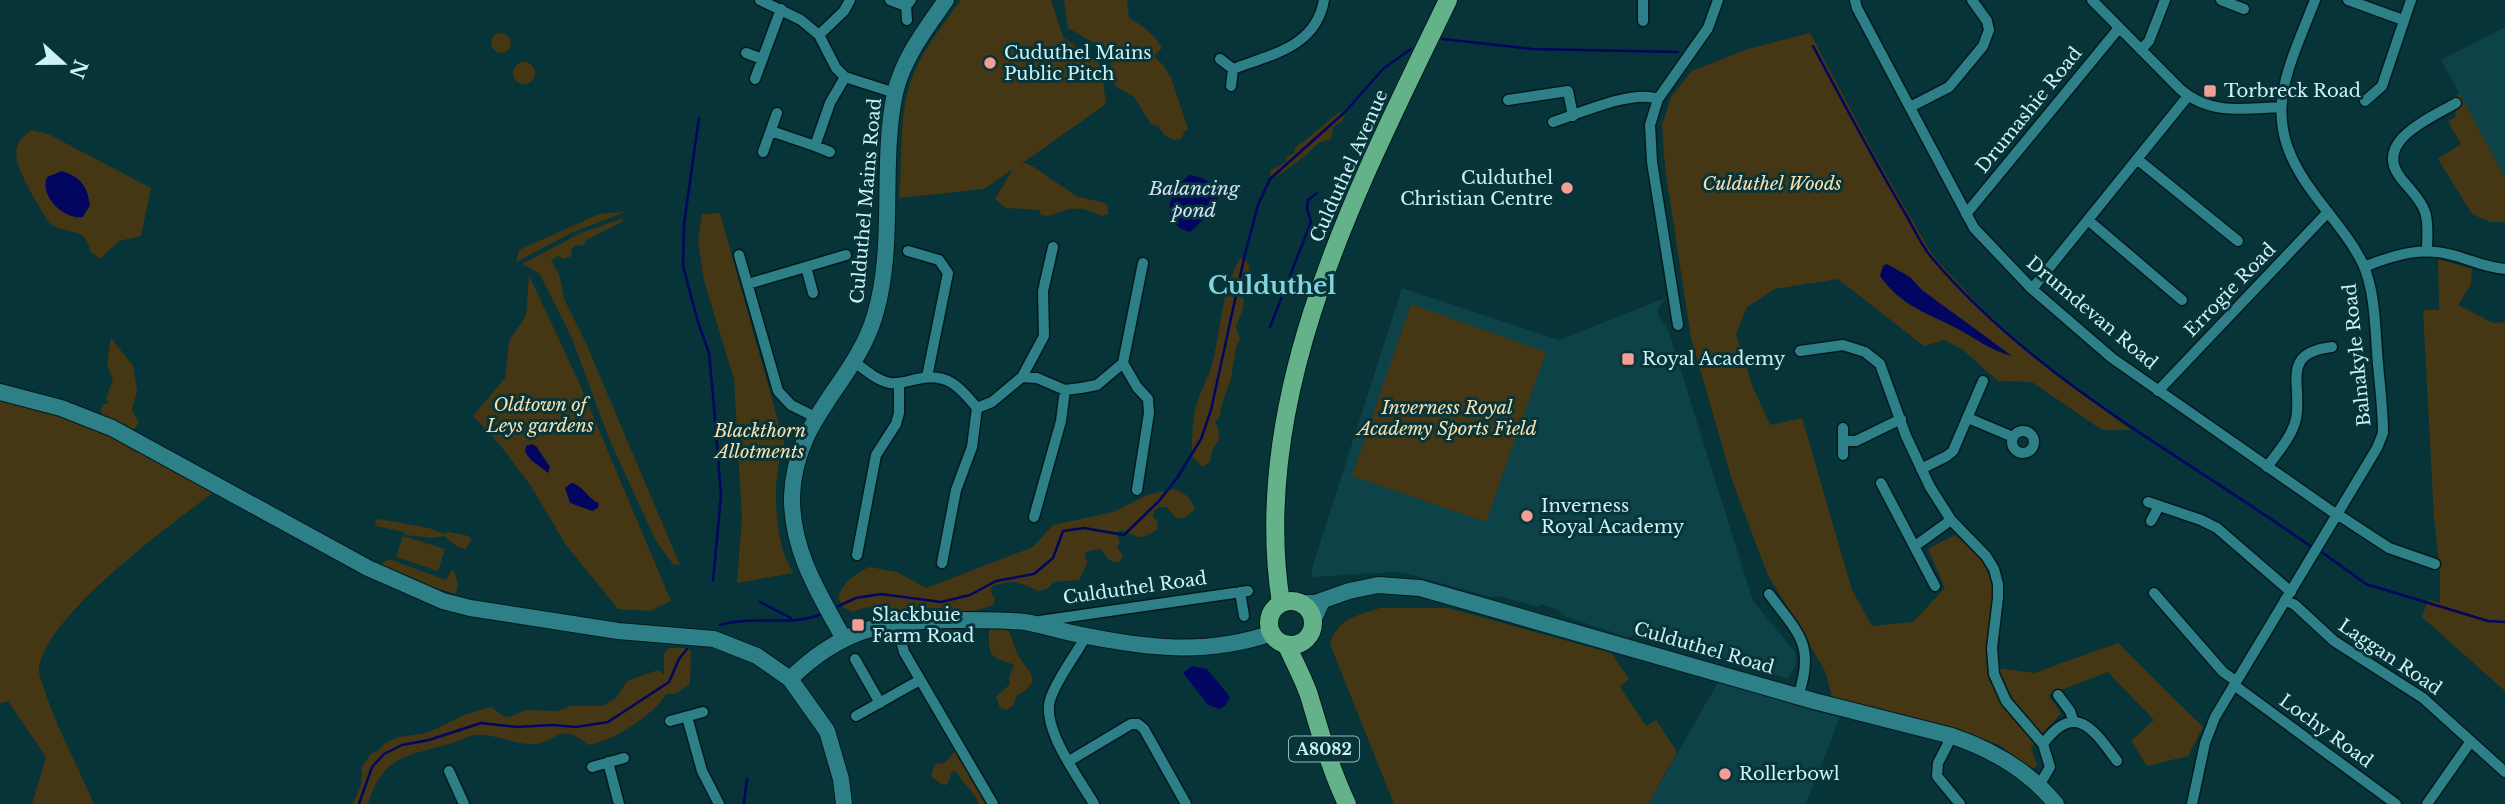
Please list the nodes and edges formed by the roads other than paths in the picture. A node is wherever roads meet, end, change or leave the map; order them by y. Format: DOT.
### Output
graph roads {
  1 [pos="760,0"];
  2 [pos="850,0"];
  3 [pos="890,0"];
  4 [pos="946,0"];
  5 [pos="1324,0"];
  6 [pos="1448,0"];
  7 [pos="1643,0"];
  8 [pos="1718,0"];
  9 [pos="1855,0"];
  10 [pos="1972,0"];
  11 [pos="2092,0"];
  12 [pos="2165,0"];
  13 [pos="2221,0"];
  14 [pos="2315,0"];
  15 [pos="2348,0"];
  16 [pos="2411,0"];
  17 [pos="908,3"];
  18 [pos="781,9"];
  19 [pos="2236,10"];
  20 [pos="908,20"];
  21 [pos="2403,20"];
  22 [pos="1643,21"];
  23 [pos="2119,28"];
  24 [pos="819,35"];
  25 [pos="2141,50"];
  26 [pos="746,53"];
  27 [pos="762,59"];
  28 [pos="1220,59"];
  29 [pos="1233,69"];
  30 [pos="845,77"];
  31 [pos="755,79"];
  32 [pos="1231,86"];
  33 [pos="895,93"];
  34 [pos="2188,96"];
  35 [pos="1658,99"];
  36 [pos="1508,100"];
  37 [pos="2365,101"];
  38 [pos="1910,107"];
  39 [pos="2280,107"];
  40 [pos="2452,109"];
  41 [pos="777,113"];
  42 [pos="1573,116"];
  43 [pos="1553,122"];
  44 [pos="771,131"];
  45 [pos="815,146"];
  46 [pos="763,152"];
  47 [pos="830,152"];
  48 [pos="2137,159"];
  49 [pos="2328,212"];
  50 [pos="1966,214"];
  51 [pos="2088,220"];
  52 [pos="2238,241"];
  53 [pos="1053,247"];
  54 [pos="2427,250"];
  55 [pos="908,251"];
  56 [pos="739,255"];
  57 [pos="846,255"];
  58 [pos="1143,263"];
  59 [pos="806,267"];
  60 [pos="2364,267"];
  61 [pos="2505,269"];
  62 [pos="748,284"];
  63 [pos="2032,289"];
  64 [pos="813,293"];
  65 [pos="2182,300"];
  66 [pos="1678,325"];
  67 [pos="2332,347"];
  68 [pos="1800,351"];
  69 [pos="853,361"];
  70 [pos="1123,363"];
  71 [pos="927,377"];
  72 [pos="1022,377"];
  73 [pos="1983,381"];
  74 [pos="899,383"];
  75 [pos="1065,390"];
  76 [pos="2158,391"];
  77 [pos="0,392"];
  78 [pos="977,408"];
  79 [pos="815,417"];
  80 [pos="1968,418"];
  81 [pos="1901,419"];
  82 [pos="1843,428"];
  83 [pos="2013,437"];
  84 [pos="1843,441"];
  85 [pos="1843,455"];
  86 [pos="2267,467"];
  87 [pos="1921,469"];
  88 [pos="1881,483"];
  89 [pos="1137,490"];
  90 [pos="2337,515"];
  91 [pos="1034,517"];
  92 [pos="1951,520"];
  93 [pos="2151,521"];
  94 [pos="1915,546"];
  95 [pos="857,555"];
  96 [pos="2431,559"];
  97 [pos="942,563"];
  98 [pos="1935,586"];
  99 [pos="1769,594"];
  100 [pos="2288,596"];
  101 [pos="2155,600"];
  102 [pos="1322,601"];
  103 [pos="1281,603"];
  104 [pos="1302,603"];
  105 [pos="1244,616"];
  106 [pos="1313,621"];
  107 [pos="896,622"];
  108 [pos="1027,623"];
  109 [pos="1086,636"];
  110 [pos="844,639"];
  111 [pos="1279,639"];
  112 [pos="1306,639"];
  113 [pos="855,659"];
  114 [pos="790,679"];
  115 [pos="920,680"];
  116 [pos="2235,683"];
  117 [pos="1308,692"];
  118 [pos="2058,695"];
  119 [pos="1798,696"];
  120 [pos="880,703"];
  121 [pos="703,712"];
  122 [pos="856,716"];
  123 [pos="687,717"];
  124 [pos="2073,720"];
  125 [pos="670,722"];
  126 [pos="1952,736"];
  127 [pos="2471,741"];
  128 [pos="2043,744"];
  129 [pos="624,758"];
  130 [pos="1069,761"];
  131 [pos="2117,761"];
  132 [pos="608,762"];
  133 [pos="592,767"];
  134 [pos="449,771"];
  135 [pos="2505,772"];
  136 [pos="2039,784"];
  137 [pos="714,802"];
  138 [pos="464,804"];
  139 [pos="620,804"];
  140 [pos="844,804"];
  141 [pos="993,804"];
  142 [pos="1094,804"];
  143 [pos="1186,804"];
  144 [pos="1347,804"];
  145 [pos="1960,804"];
  146 [pos="2056,804"];
  147 [pos="2192,804"];
  148 [pos="2396,804"];
  149 [pos="2427,804"];
  1 -- 18 [label="street"];
  2 -- 24 [label="street"];
  3 -- 17 [label="street"];
  4 -- 33 [label="main road, Culduthel Mains Road"];
  5 -- 29 [label="street"];
  6 -- 103 [label="main road, Culduthel Avenue"];
  7 -- 22 [label="street"];
  8 -- 35 [label="street"];
  9 -- 38 [label="street, Drumdevan Road"];
  10 -- 38 [label="street"];
  11 -- 23 [label="street"];
  12 -- 25 [label="street"];
  13 -- 19 [label="street"];
  14 -- 39 [label="street, Balnakyle Road"];
  15 -- 21 [label="street"];
  16 -- 21 [label="street"];
  17 -- 20 [label="street"];
  18 -- 24 [label="street"];
  18 -- 27 [label="street"];
  21 -- 37 [label="street"];
  23 -- 25 [label="street"];
  23 -- 50 [label="street, Drumashie Road"];
  24 -- 30 [label="street"];
  25 -- 34 [label="street"];
  26 -- 27 [label="street"];
  27 -- 31 [label="street"];
  28 -- 29 [label="street"];
  29 -- 32 [label="street"];
  30 -- 33 [label="street"];
  30 -- 45 [label="street"];
  33 -- 69 [label="main road, Culduthel Mains Road"];
  34 -- 39 [label="street"];
  34 -- 48 [label="street"];
  35 -- 42 [label="street"];
  35 -- 66 [label="street"];
  36 -- 42 [label="street"];
  38 -- 50 [label="street, Drumdevan Road"];
  39 -- 49 [label="street, Balnakyle Road"];
  40 -- 54 [label="street"];
  41 -- 44 [label="street"];
  42 -- 43 [label="street"];
  44 -- 45 [label="street"];
  44 -- 46 [label="street"];
  45 -- 47 [label="street"];
  48 -- 51 [label="street"];
  48 -- 52 [label="street"];
  49 -- 60 [label="street, Balnakyle Road"];
  49 -- 76 [label="street, Errogie Road"];
  50 -- 63 [label="street, Drumdevan Road"];
  51 -- 63 [label="street"];
  51 -- 65 [label="street"];
  53 -- 72 [label="street"];
  54 -- 60 [label="street"];
  54 -- 61 [label="street"];
  55 -- 71 [label="street"];
  56 -- 62 [label="street"];
  57 -- 59 [label="street"];
  58 -- 70 [label="street"];
  59 -- 62 [label="street"];
  59 -- 64 [label="street"];
  60 -- 90 [label="street, Balnakyle Road"];
  62 -- 79 [label="street"];
  63 -- 76 [label="street, Drumdevan Road"];
  67 -- 86 [label="street"];
  68 -- 81 [label="street"];
  69 -- 74 [label="street"];
  69 -- 79 [label="main road, Culduthel Mains Road"];
  70 -- 75 [label="street"];
  70 -- 89 [label="street"];
  71 -- 74 [label="street"];
  71 -- 78 [label="street"];
  72 -- 75 [label="street"];
  72 -- 78 [label="street"];
  73 -- 80 [label="street"];
  74 -- 95 [label="street"];
  75 -- 91 [label="street"];
  76 -- 86 [label="street, Drumdevan Road"];
  77 -- 114 [label="main road"];
  78 -- 97 [label="street"];
  79 -- 110 [label="main road, Culduthel Mains Road"];
  80 -- 83 [label="street"];
  80 -- 87 [label="street"];
  81 -- 84 [label="street"];
  81 -- 87 [label="street"];
  82 -- 84 [label="street"];
  84 -- 85 [label="street"];
  86 -- 90 [label="street, Drumdevan Road"];
  87 -- 92 [label="street"];
  88 -- 94 [label="street"];
  90 -- 96 [label="street"];
  90 -- 100 [label="street, Balnakyle Road"];
  92 -- 94 [label="street"];
  92 -- 128 [label="street"];
  93 -- 100 [label="street, Laggan Road"];
  94 -- 98 [label="street"];
  99 -- 119 [label="street"];
  100 -- 116 [label="street, Balnakyle Road"];
  100 -- 127 [label="street, Laggan Road"];
  101 -- 116 [label="street, Lochy Road"];
  102 -- 104 [label="main road, Culduthel Road"];
  102 -- 106 [label="main road"];
  102 -- 119 [label="main road, Culduthel Road"];
  103 -- 104 [label="main road"];
  103 -- 111 [label="main road"];
  104 -- 106 [label="main road"];
  105 -- 108 [label="street, Culduthel Road"];
  106 -- 112 [label="main road, A8082"];
  107 -- 108 [label="main road, Culduthel Road"];
  107 -- 110 [label="main road, Culduthel Road"];
  107 -- 115 [label="street"];
  108 -- 109 [label="main road, Culduthel Road"];
  109 -- 111 [label="main road, Culduthel Road"];
  109 -- 130 [label="street"];
  110 -- 114 [label="main road, Culduthel Road"];
  111 -- 112 [label="main road"];
  111 -- 117 [label="main road, A8082"];
  112 -- 117 [label="main road, A8082"];
  113 -- 120 [label="street"];
  114 -- 140 [label="main road"];
  115 -- 120 [label="street"];
  115 -- 141 [label="street"];
  116 -- 147 [label="street, Balnakyle Road"];
  116 -- 148 [label="street, Lochy Road"];
  117 -- 144 [label="main road, A8082"];
  118 -- 124 [label="street"];
  119 -- 126 [label="main road, Culduthel Road"];
  120 -- 122 [label="street"];
  121 -- 123 [label="street"];
  123 -- 125 [label="street"];
  123 -- 137 [label="street"];
  124 -- 128 [label="street"];
  124 -- 131 [label="street"];
  126 -- 136 [label="main road, Culduthel Road"];
  126 -- 145 [label="street"];
  127 -- 135 [label="street, Laggan Road"];
  127 -- 149 [label="street"];
  128 -- 136 [label="street"];
  129 -- 132 [label="street"];
  130 -- 142 [label="street"];
  130 -- 143 [label="street"];
  132 -- 133 [label="street"];
  132 -- 139 [label="street"];
  134 -- 138 [label="street"];
  136 -- 146 [label="main road, Culduthel Road"];
}
